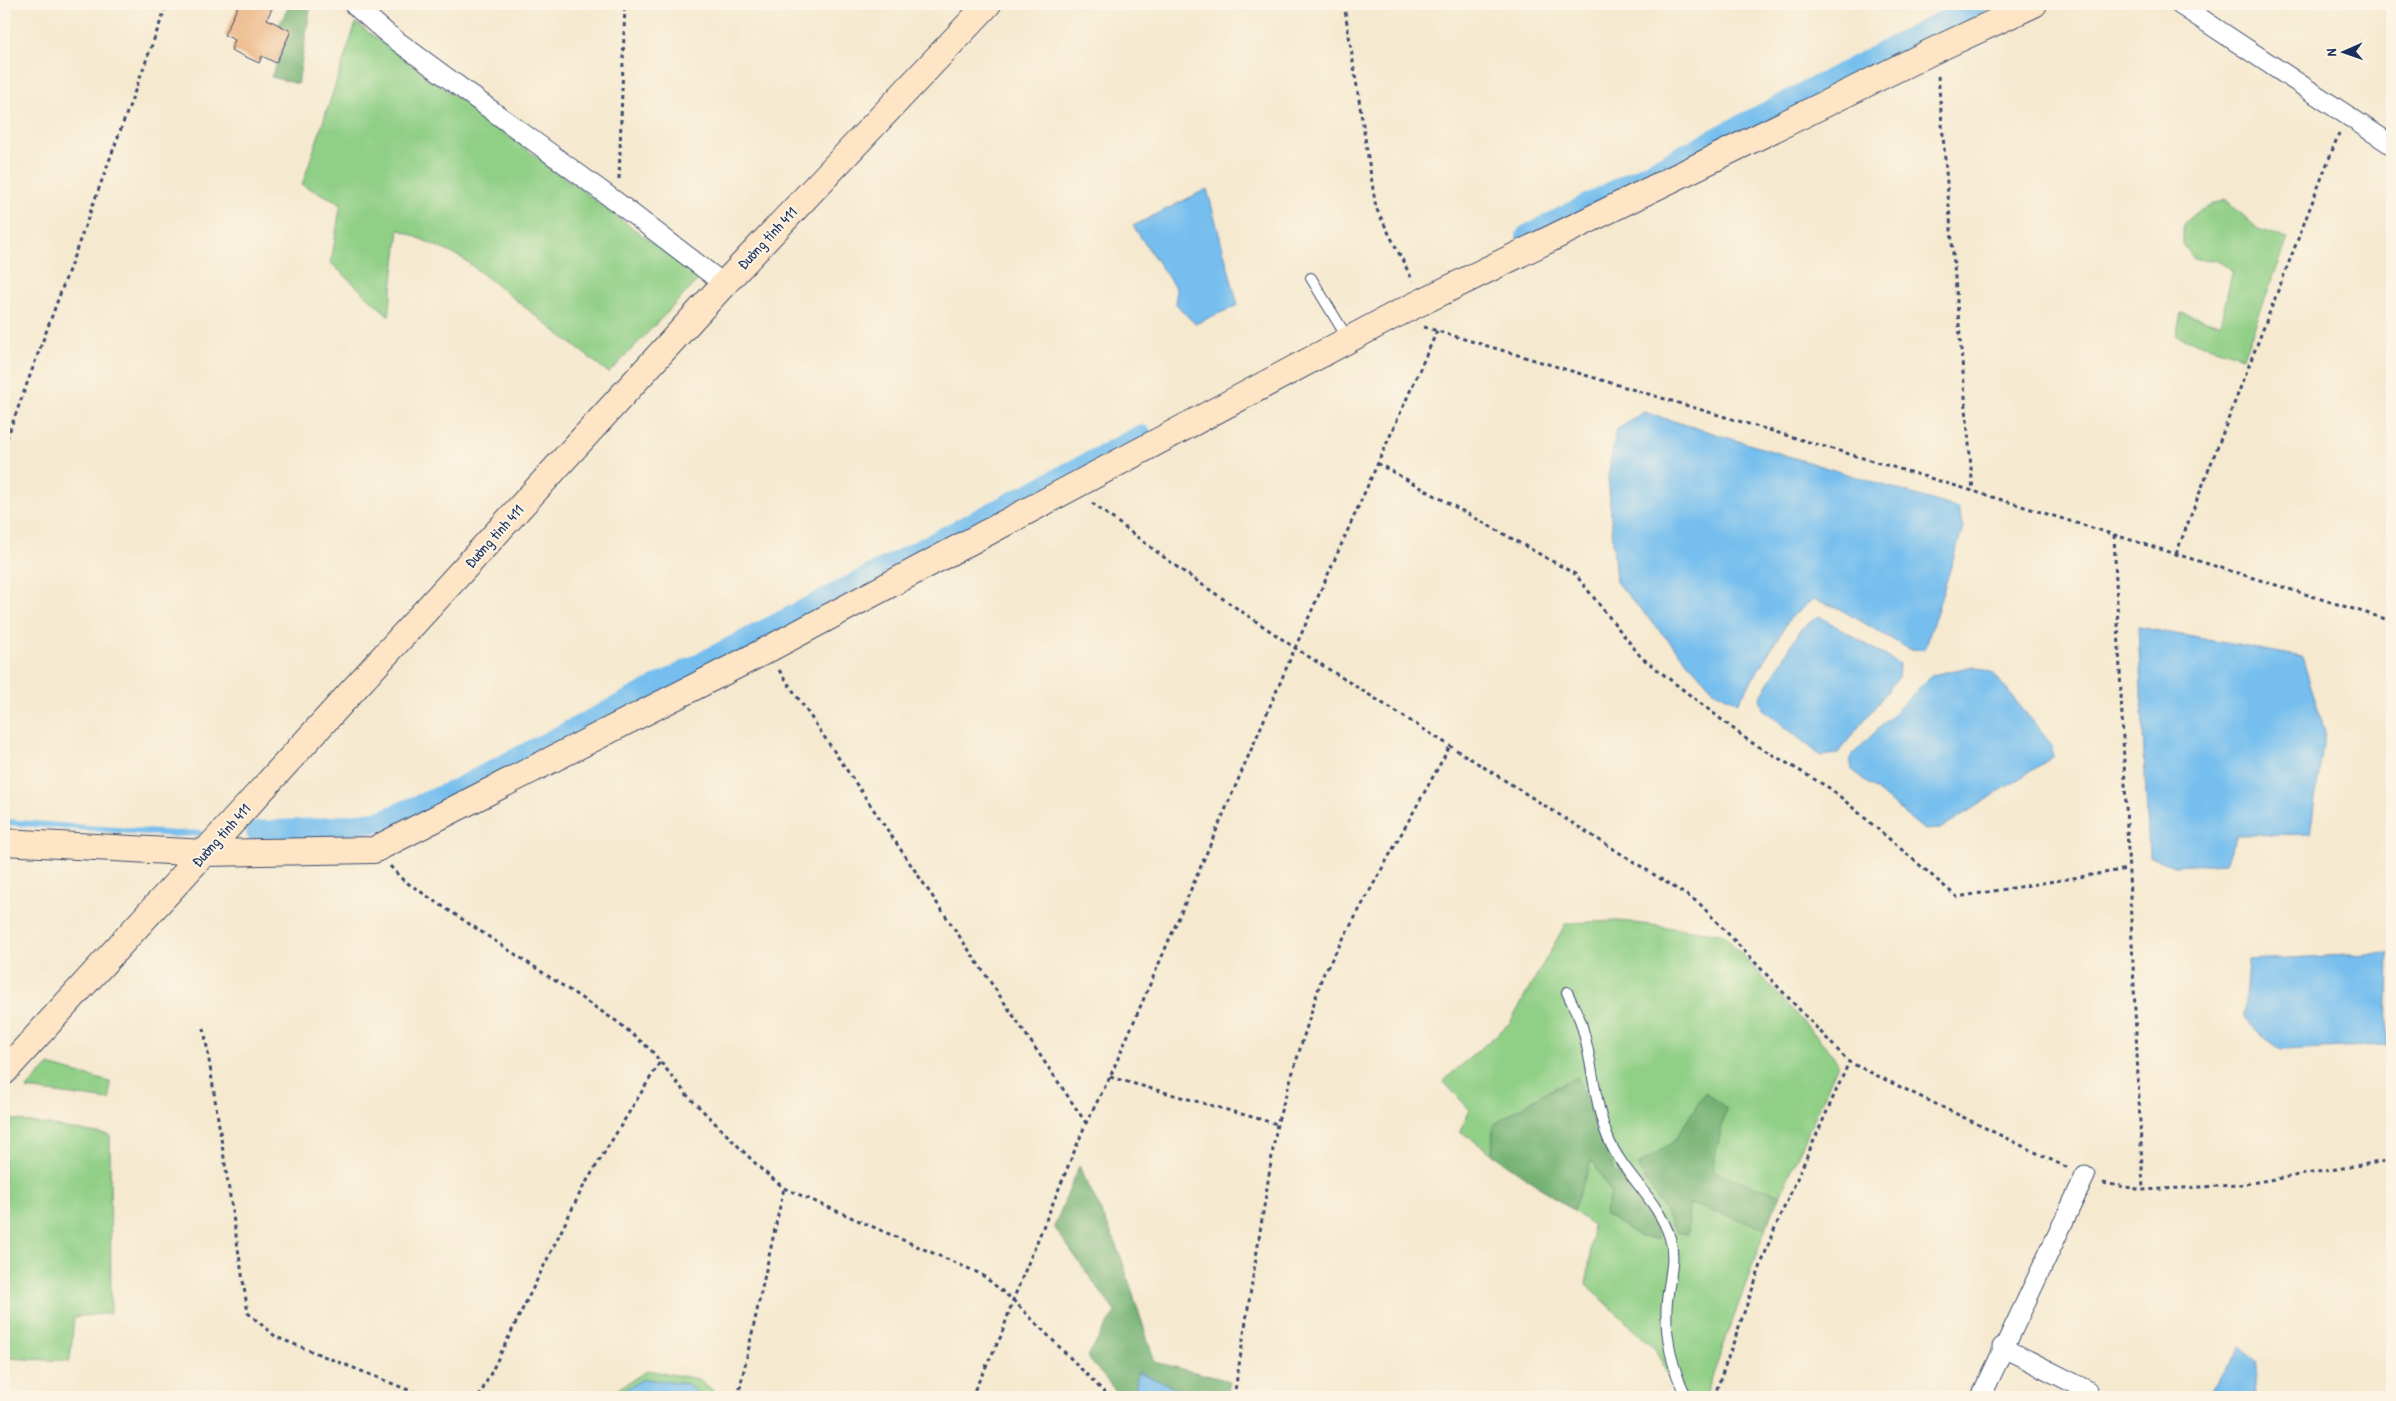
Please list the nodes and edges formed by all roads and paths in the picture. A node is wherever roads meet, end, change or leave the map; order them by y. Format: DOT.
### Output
graph roads {
  1 [pos="167,4"];
  2 [pos="353,4"];
  3 [pos="625,4"];
  4 [pos="988,4"];
  5 [pos="1344,4"];
  6 [pos="2034,4"];
  7 [pos="2179,4"];
  8 [pos="1935,50"];
  9 [pos="2347,113"];
  10 [pos="2392,145"];
  11 [pos="618,203"];
  12 [pos="1311,278"];
  13 [pos="724,284"];
  14 [pos="1424,301"];
  15 [pos="1390,317"];
  16 [pos="1437,331"];
  17 [pos="1348,339"];
  18 [pos="4,446"];
  19 [pos="1377,463"];
  20 [pos="1071,488"];
  21 [pos="1973,491"];
  22 [pos="2114,535"];
  23 [pos="2176,554"];
  24 [pos="2392,621"];
  25 [pos="1295,648"];
  26 [pos="765,651"];
  27 [pos="1450,746"];
  28 [pos="4,842"];
  29 [pos="374,850"];
  30 [pos="205,853"];
  31 [pos="2128,869"];
  32 [pos="1567,992"];
  33 [pos="204,1028"];
  34 [pos="660,1062"];
  35 [pos="1849,1062"];
  36 [pos="4,1072"];
  37 [pos="1110,1077"];
  38 [pos="1086,1122"];
  39 [pos="1277,1124"];
  40 [pos="2392,1160"];
  41 [pos="2085,1176"];
  42 [pos="784,1188"];
  43 [pos="2143,1190"];
  44 [pos="1013,1300"];
  45 [pos="2002,1347"];
  46 [pos="2087,1390"];
  47 [pos="426,1397"];
  48 [pos="479,1397"];
  49 [pos="738,1397"];
  50 [pos="971,1397"];
  51 [pos="1109,1397"];
  52 [pos="1234,1397"];
  53 [pos="1687,1397"];
  54 [pos="1714,1397"];
  55 [pos="1981,1397"];
  1 -- 18 [label="path"];
  2 -- 11 [label="street"];
  3 -- 11 [label="path"];
  4 -- 13 [label="main road, Đường tỉnh 411"];
  5 -- 14 [label="path"];
  6 -- 8 [label="main road"];
  7 -- 9 [label="street"];
  8 -- 14 [label="main road"];
  8 -- 21 [label="path"];
  9 -- 10 [label="street"];
  9 -- 23 [label="path"];
  11 -- 13 [label="street"];
  12 -- 17 [label="lane"];
  13 -- 30 [label="main road, Đường tỉnh 411"];
  14 -- 15 [label="main road"];
  15 -- 16 [label="path"];
  15 -- 17 [label="main road"];
  16 -- 19 [label="path"];
  16 -- 21 [label="path"];
  17 -- 20 [label="main road"];
  19 -- 25 [label="path"];
  19 -- 31 [label="path"];
  20 -- 25 [label="path"];
  20 -- 26 [label="main road"];
  21 -- 22 [label="path"];
  22 -- 23 [label="path"];
  22 -- 31 [label="path"];
  23 -- 24 [label="path"];
  25 -- 27 [label="path"];
  25 -- 37 [label="path"];
  26 -- 29 [label="main road"];
  26 -- 38 [label="path"];
  27 -- 35 [label="path"];
  27 -- 39 [label="path"];
  28 -- 30 [label="main road"];
  29 -- 30 [label="main road"];
  29 -- 34 [label="path"];
  30 -- 36 [label="main road, Đường tỉnh 411"];
  31 -- 43 [label="path"];
  32 -- 53 [label="lane"];
  33 -- 47 [label="path"];
  34 -- 42 [label="path"];
  34 -- 48 [label="path"];
  35 -- 41 [label="path"];
  35 -- 54 [label="path"];
  37 -- 38 [label="path"];
  37 -- 39 [label="path"];
  38 -- 44 [label="path"];
  39 -- 52 [label="path"];
  40 -- 43 [label="path"];
  41 -- 43 [label="path"];
  41 -- 45 [label="street"];
  42 -- 44 [label="path"];
  42 -- 49 [label="path"];
  44 -- 50 [label="path"];
  44 -- 51 [label="path"];
  45 -- 46 [label="street"];
  45 -- 55 [label="street"];
}
